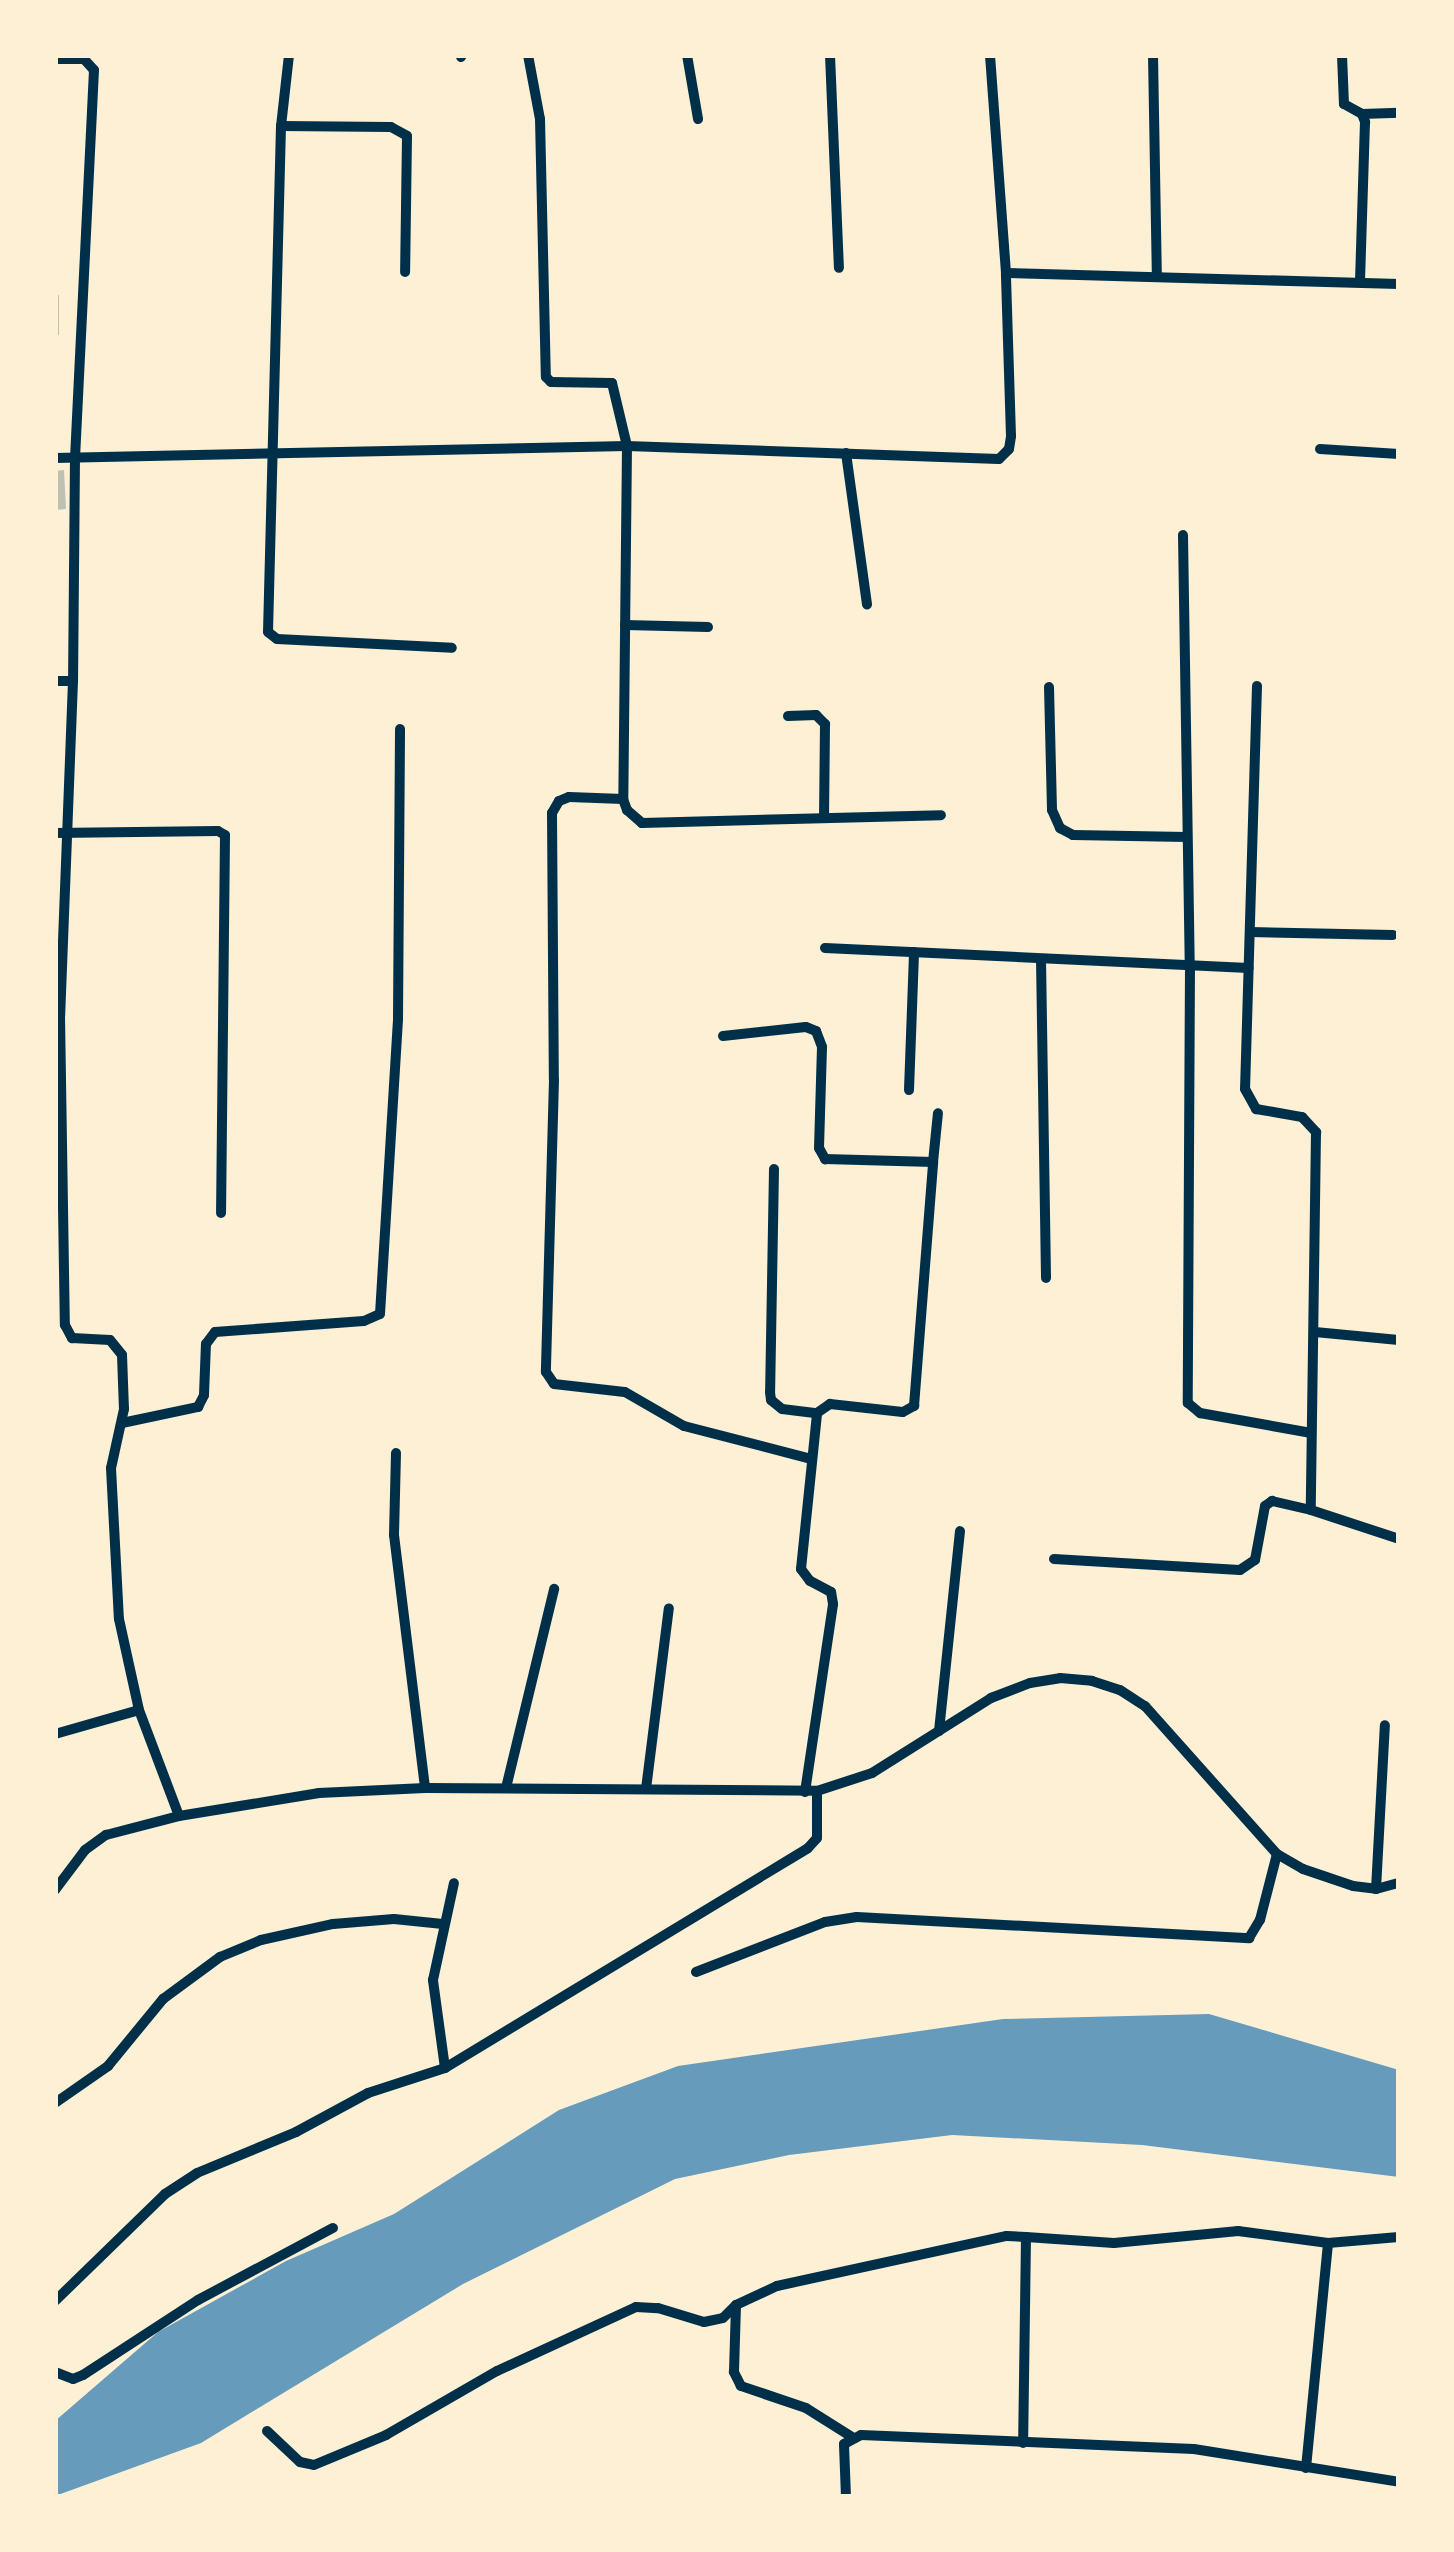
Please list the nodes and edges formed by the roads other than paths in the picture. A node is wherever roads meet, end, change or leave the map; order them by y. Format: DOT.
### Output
graph roads {
  1 [pos="289,55"];
  2 [pos="528,55"];
  3 [pos="687,55"];
  4 [pos="830,55"];
  5 [pos="990,55"];
  6 [pos="1154,55"];
  7 [pos="1342,55"];
  8 [pos="55,59"];
  9 [pos="1399,113"];
  10 [pos="1362,114"];
  11 [pos="698,119"];
  12 [pos="281,126"];
  13 [pos="839,268"];
  14 [pos="406,272"];
  15 [pos="1006,274"];
  16 [pos="1157,277"];
  17 [pos="1360,281"];
  18 [pos="1399,284"];
  19 [pos="627,446"];
  20 [pos="1320,449"];
  21 [pos="846,453"];
  22 [pos="272,454"];
  23 [pos="1399,454"];
  24 [pos="75,457"];
  25 [pos="55,458"];
  26 [pos="1184,535"];
  27 [pos="867,604"];
  28 [pos="625,626"];
  29 [pos="708,627"];
  30 [pos="452,648"];
  31 [pos="55,681"];
  32 [pos="72,681"];
  33 [pos="1257,686"];
  34 [pos="1048,688"];
  35 [pos="788,716"];
  36 [pos="400,729"];
  37 [pos="623,799"];
  38 [pos="941,816"];
  39 [pos="824,818"];
  40 [pos="61,833"];
  41 [pos="1187,837"];
  42 [pos="1250,932"];
  43 [pos="1394,936"];
  44 [pos="825,948"];
  45 [pos="914,952"];
  46 [pos="1041,960"];
  47 [pos="1190,965"];
  48 [pos="1249,968"];
  49 [pos="57,1016"];
  50 [pos="722,1036"];
  51 [pos="909,1090"];
  52 [pos="938,1113"];
  53 [pos="933,1162"];
  54 [pos="774,1169"];
  55 [pos="221,1213"];
  56 [pos="1046,1278"];
  57 [pos="1315,1332"];
  58 [pos="1399,1340"];
  59 [pos="817,1414"];
  60 [pos="122,1423"];
  61 [pos="1311,1433"];
  62 [pos="396,1453"];
  63 [pos="812,1459"];
  64 [pos="1311,1510"];
  65 [pos="960,1531"];
  66 [pos="1399,1540"];
  67 [pos="1054,1559"];
  68 [pos="554,1588"];
  69 [pos="668,1608"];
  70 [pos="138,1710"];
  71 [pos="1385,1726"];
  72 [pos="938,1731"];
  73 [pos="55,1734"];
  74 [pos="425,1788"];
  75 [pos="506,1788"];
  76 [pos="646,1789"];
  77 [pos="811,1792"];
  78 [pos="179,1816"];
  79 [pos="1277,1854"];
  80 [pos="454,1883"];
  81 [pos="1399,1884"];
  82 [pos="1376,1889"];
  83 [pos="55,1890"];
  84 [pos="442,1924"];
  85 [pos="696,1972"];
  86 [pos="445,2068"];
  87 [pos="55,2103"];
  88 [pos="333,2228"];
  89 [pos="1026,2237"];
  90 [pos="1399,2237"];
  91 [pos="1328,2243"];
  92 [pos="55,2302"];
  93 [pos="736,2306"];
  94 [pos="55,2372"];
  95 [pos="268,2431"];
  96 [pos="852,2436"];
  97 [pos="1023,2443"];
  98 [pos="1306,2468"];
  99 [pos="1399,2482"];
  100 [pos="846,2497"];
  1 -- 12 [label="street"];
  2 -- 19 [label="street"];
  3 -- 11 [label="street"];
  4 -- 13 [label="street"];
  5 -- 15 [label="street"];
  6 -- 16 [label="street"];
  7 -- 10 [label="street"];
  8 -- 24 [label="street"];
  9 -- 10 [label="street"];
  10 -- 17 [label="street"];
  12 -- 14 [label="street"];
  12 -- 22 [label="street"];
  15 -- 16 [label="street"];
  15 -- 21 [label="street"];
  16 -- 17 [label="street"];
  17 -- 18 [label="street"];
  19 -- 21 [label="street"];
  19 -- 22 [label="street"];
  19 -- 28 [label="street"];
  20 -- 23 [label="street"];
  21 -- 27 [label="street"];
  22 -- 24 [label="street"];
  22 -- 30 [label="street"];
  24 -- 25 [label="street"];
  24 -- 32 [label="street"];
  26 -- 41 [label="street"];
  28 -- 29 [label="street"];
  28 -- 37 [label="street"];
  31 -- 32 [label="street"];
  32 -- 40 [label="street"];
  33 -- 42 [label="street"];
  34 -- 41 [label="street"];
  35 -- 39 [label="street"];
  36 -- 60 [label="street"];
  37 -- 39 [label="street"];
  37 -- 63 [label="street"];
  38 -- 39 [label="street"];
  40 -- 49 [label="street"];
  40 -- 55 [label="street"];
  41 -- 47 [label="street"];
  42 -- 43 [label="street"];
  42 -- 48 [label="street"];
  44 -- 45 [label="street"];
  45 -- 46 [label="street"];
  45 -- 51 [label="street"];
  46 -- 47 [label="street"];
  46 -- 56 [label="street"];
  47 -- 48 [label="street"];
  47 -- 61 [label="street"];
  48 -- 57 [label="street"];
  49 -- 60 [label="street"];
  50 -- 53 [label="street"];
  52 -- 53 [label="street"];
  53 -- 59 [label="street"];
  54 -- 59 [label="street"];
  57 -- 58 [label="street"];
  57 -- 61 [label="street"];
  59 -- 63 [label="street"];
  60 -- 70 [label="street"];
  61 -- 64 [label="street"];
  62 -- 74 [label="street"];
  63 -- 77 [label="street"];
  64 -- 66 [label="street"];
  64 -- 67 [label="street"];
  65 -- 72 [label="street"];
  68 -- 75 [label="street"];
  69 -- 76 [label="street"];
  70 -- 73 [label="street"];
  70 -- 78 [label="street"];
  71 -- 82 [label="street"];
  72 -- 77 [label="street"];
  72 -- 79 [label="street"];
  74 -- 75 [label="street"];
  74 -- 78 [label="street"];
  75 -- 76 [label="street"];
  76 -- 77 [label="street"];
  77 -- 86 [label="street"];
  78 -- 83 [label="street"];
  79 -- 82 [label="street"];
  79 -- 85 [label="street"];
  80 -- 84 [label="street"];
  81 -- 82 [label="street"];
  84 -- 86 [label="street"];
  84 -- 87 [label="street"];
  86 -- 92 [label="street"];
  88 -- 94 [label="street"];
  89 -- 91 [label="street"];
  89 -- 93 [label="street"];
  89 -- 97 [label="street"];
  90 -- 91 [label="street"];
  91 -- 98 [label="street"];
  93 -- 95 [label="street"];
  93 -- 96 [label="street"];
  96 -- 97 [label="street"];
  96 -- 100 [label="street"];
  97 -- 98 [label="street"];
  98 -- 99 [label="street"];
}
